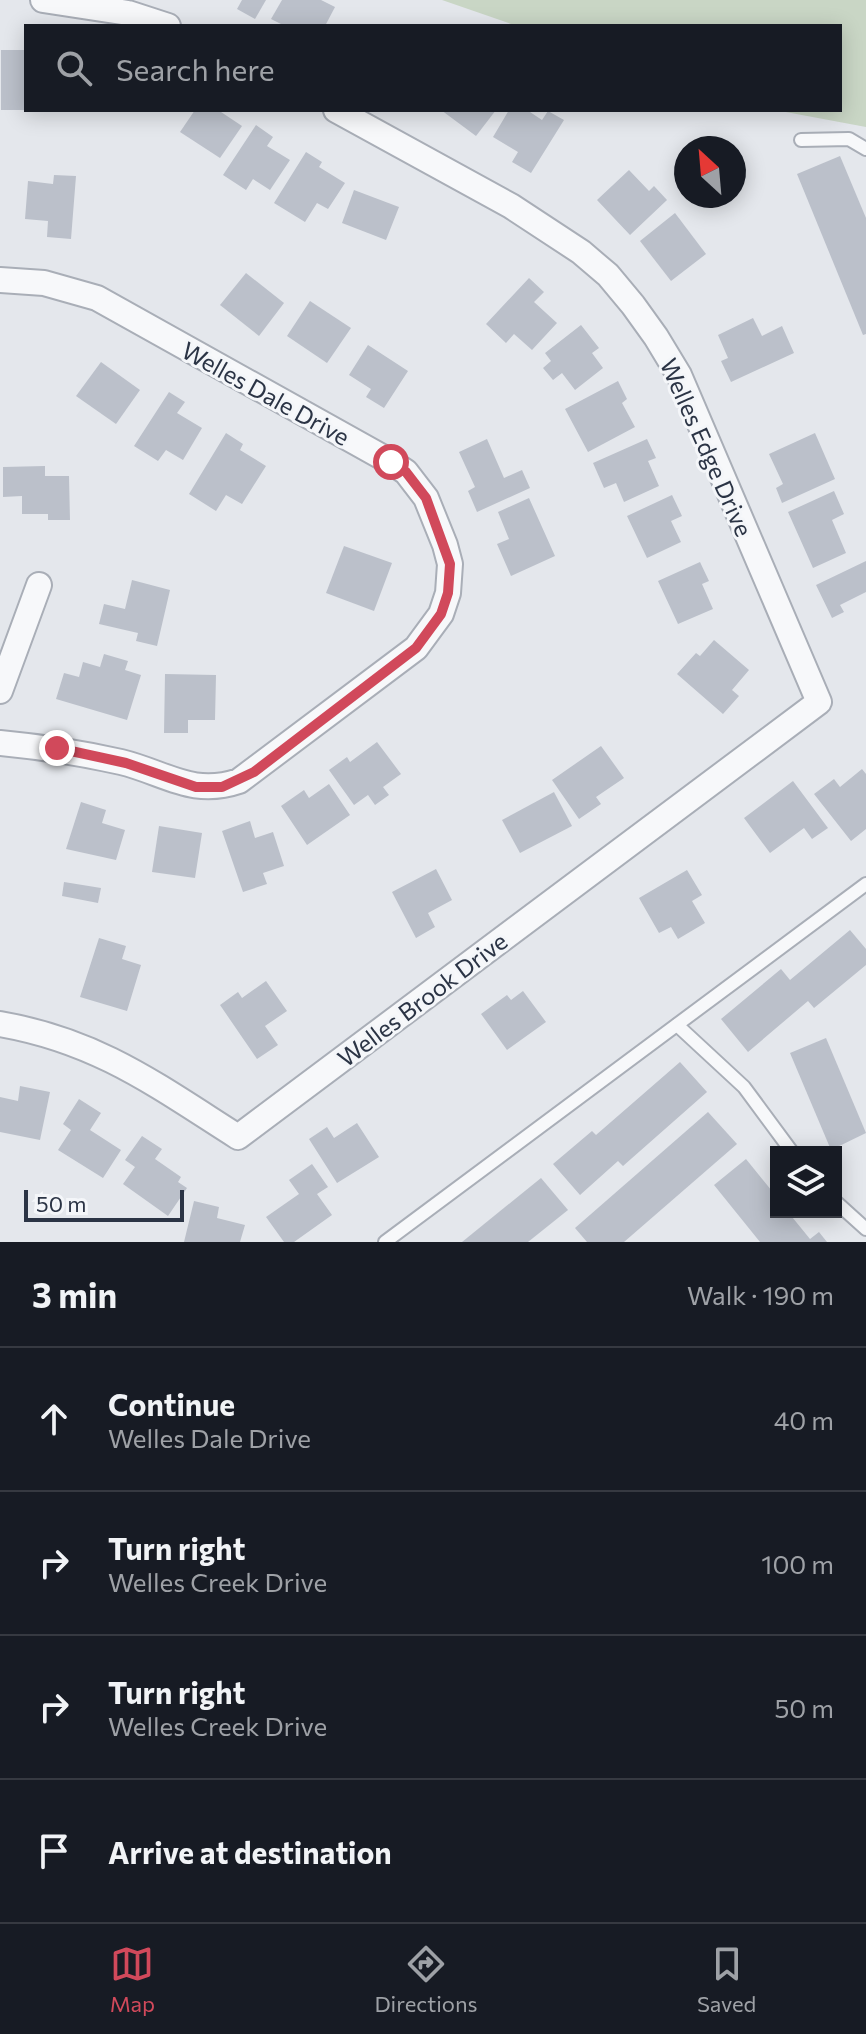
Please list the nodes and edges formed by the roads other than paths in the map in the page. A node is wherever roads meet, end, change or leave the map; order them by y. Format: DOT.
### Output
graph roads {
  1 [pos="43,0"];
  2 [pos="160,15"];
  3 [pos="340,112"];
  4 [pos="801,140"];
  5 [pos="866,149"];
  6 [pos="0,280"];
  7 [pos="39,585"];
  8 [pos="0,691"];
  9 [pos="819,702"];
  10 [pos="0,743"];
  11 [pos="866,884"];
  12 [pos="0,1024"];
  13 [pos="677,1025"];
  14 [pos="788,1146"];
  15 [pos="842,1207"];
  16 [pos="866,1229"];
  17 [pos="385,1242"];
  1 -- 2 [label="street"];
  3 -- 9 [label="street, Welles Edge Drive"];
  4 -- 5 [label="lane"];
  6 -- 10 [label="street, Welles Dale Drive"];
  7 -- 8 [label="street"];
  9 -- 12 [label="street, Welles Brook Drive"];
  11 -- 13 [label="lane"];
  13 -- 14 [label="lane"];
  13 -- 17 [label="lane"];
  15 -- 16 [label="lane"];
}
